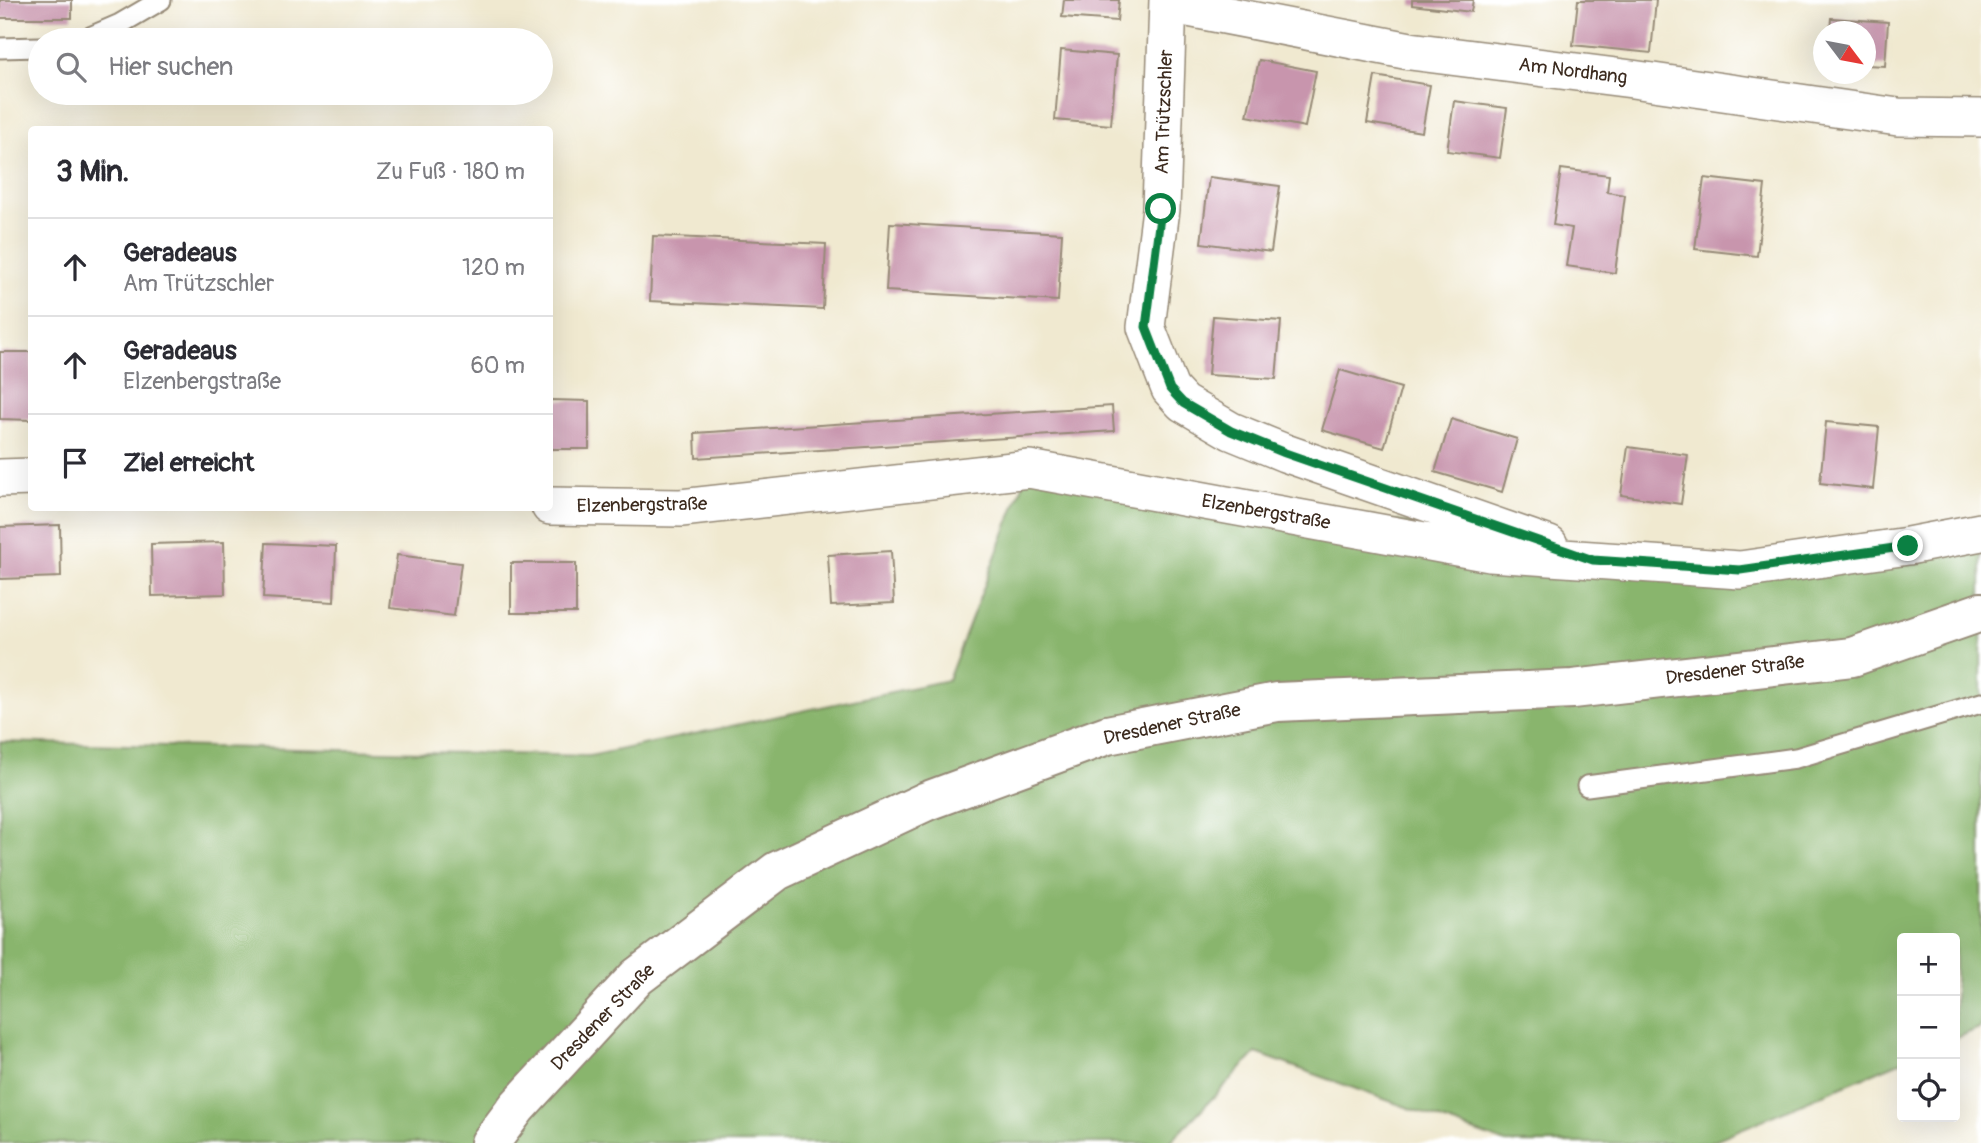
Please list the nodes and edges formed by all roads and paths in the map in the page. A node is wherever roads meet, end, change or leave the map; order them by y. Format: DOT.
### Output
graph roads {
  1 [pos="161,0"];
  2 [pos="1168,2"];
  3 [pos="111,28"];
  4 [pos="28,47"];
  5 [pos="0,48"];
  6 [pos="1981,118"];
  7 [pos="28,477"];
  8 [pos="0,478"];
  9 [pos="553,506"];
  10 [pos="1981,531"];
  11 [pos="1593,560"];
  12 [pos="1981,612"];
  13 [pos="1981,703"];
  14 [pos="1587,786"];
  15 [pos="490,1143"];
  1 -- 3 [label="lane"];
  2 -- 6 [label="street, Am Nordhang"];
  2 -- 11 [label="street, Am Trützschler"];
  4 -- 5 [label="lane"];
  7 -- 8 [label="street"];
  9 -- 11 [label="street, Elzenbergstraße"];
  10 -- 11 [label="street, Elzenbergstraße"];
  12 -- 15 [label="street, Dresdener Straße"];
  13 -- 14 [label="lane"];
}
